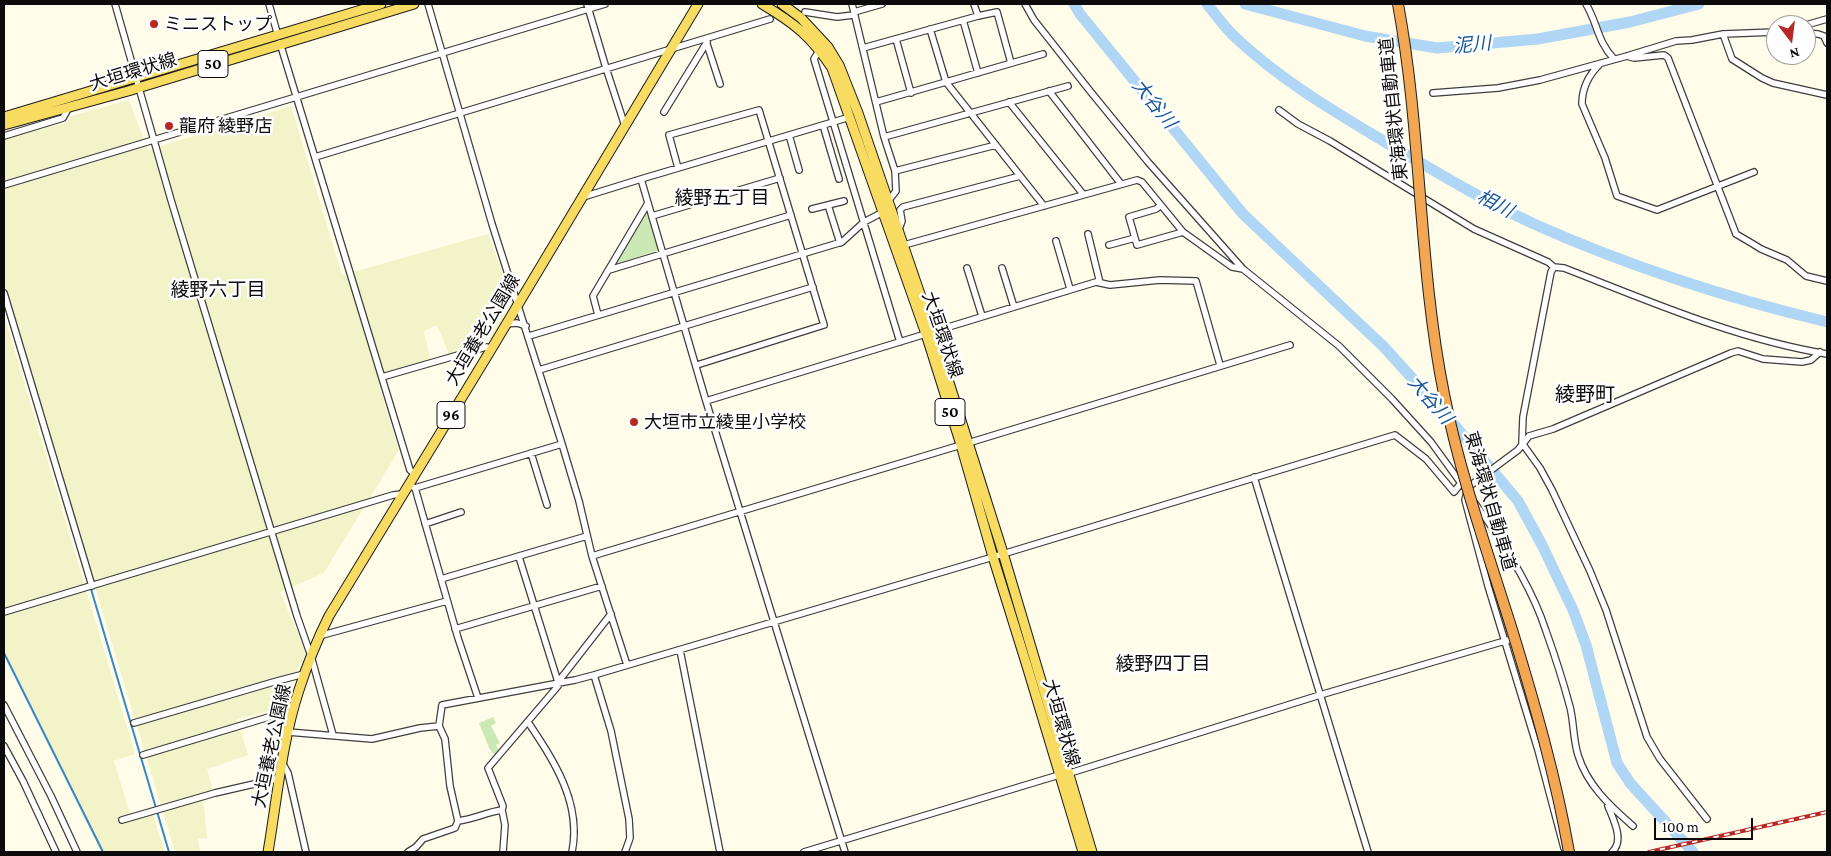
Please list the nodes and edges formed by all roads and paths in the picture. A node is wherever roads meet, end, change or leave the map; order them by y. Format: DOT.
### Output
graph roads {
  1 [pos="115,4"];
  2 [pos="269,4"];
  3 [pos="381,4"];
  4 [pos="414,4"];
  5 [pos="428,4"];
  6 [pos="605,4"];
  7 [pos="698,4"];
  8 [pos="762,4"];
  9 [pos="852,4"];
  10 [pos="882,4"];
  11 [pos="974,4"];
  12 [pos="1025,4"];
  13 [pos="1398,4"];
  14 [pos="1586,4"];
  15 [pos="788,5"];
  16 [pos="588,6"];
  17 [pos="805,12"];
  18 [pos="854,14"];
  19 [pos="978,16"];
  20 [pos="770,19"];
  21 [pos="963,20"];
  22 [pos="930,30"];
  23 [pos="1766,32"];
  24 [pos="1723,34"];
  25 [pos="1816,34"];
  26 [pos="279,39"];
  27 [pos="896,39"];
  28 [pos="706,40"];
  29 [pos="1827,43"];
  30 [pos="863,48"];
  31 [pos="670,49"];
  32 [pos="820,49"];
  33 [pos="443,53"];
  34 [pos="1043,54"];
  35 [pos="1627,56"];
  36 [pos="1614,59"];
  37 [pos="1011,63"];
  38 [pos="1600,64"];
  39 [pos="606,68"];
  40 [pos="978,72"];
  41 [pos="136,77"];
  42 [pos="946,82"];
  43 [pos="720,84"];
  44 [pos="1068,86"];
  45 [pos="139,88"];
  46 [pos="1049,91"];
  47 [pos="911,92"];
  48 [pos="1433,93"];
  49 [pos="1827,95"];
  50 [pos="297,97"];
  51 [pos="876,102"];
  52 [pos="1009,102"];
  53 [pos="68,109"];
  54 [pos="1279,110"];
  55 [pos="664,112"];
  56 [pos="459,113"];
  57 [pos="970,113"];
  58 [pos="850,117"];
  59 [pos="7,120"];
  60 [pos="834,122"];
  61 [pos="823,125"];
  62 [pos="625,126"];
  63 [pos="789,135"];
  64 [pos="4,136"];
  65 [pos="884,137"];
  66 [pos="154,140"];
  67 [pos="768,141"];
  68 [pos="996,145"];
  69 [pos="315,157"];
  70 [pos="678,168"];
  71 [pos="799,170"];
  72 [pos="895,171"];
  73 [pos="1754,172"];
  74 [pos="1020,176"];
  75 [pos="780,178"];
  76 [pos="641,179"];
  77 [pos="839,179"];
  78 [pos="1121,184"];
  79 [pos="4,185"];
  80 [pos="1718,187"];
  81 [pos="1083,194"];
  82 [pos="583,197"];
  83 [pos="844,201"];
  84 [pos="648,203"];
  85 [pos="890,204"];
  86 [pos="828,205"];
  87 [pos="1044,206"];
  88 [pos="1160,206"];
  89 [pos="812,209"];
  90 [pos="883,212"];
  91 [pos="791,215"];
  92 [pos="652,216"];
  93 [pos="864,222"];
  94 [pos="899,229"];
  95 [pos="1183,232"];
  96 [pos="1088,234"];
  97 [pos="1135,238"];
  98 [pos="1056,240"];
  99 [pos="840,243"];
  100 [pos="1109,244"];
  101 [pos="904,245"];
  102 [pos="663,253"];
  103 [pos="803,253"];
  104 [pos="1554,267"];
  105 [pos="967,268"];
  106 [pos="1002,268"];
  107 [pos="1244,268"];
  108 [pos="609,270"];
  109 [pos="1827,281"];
  110 [pos="1100,283"];
  111 [pos="813,287"];
  112 [pos="1070,290"];
  113 [pos="675,292"];
  114 [pos="4,293"];
  115 [pos="518,303"];
  116 [pos="1014,307"];
  117 [pos="598,315"];
  118 [pos="982,316"];
  119 [pos="506,324"];
  120 [pos="526,326"];
  121 [pos="685,327"];
  122 [pos="930,333"];
  123 [pos="529,336"];
  124 [pos="900,342"];
  125 [pos="1290,345"];
  126 [pos="492,348"];
  127 [pos="1820,352"];
  128 [pos="1827,354"];
  129 [pos="697,365"];
  130 [pos="1220,365"];
  131 [pos="539,370"];
  132 [pos="382,377"];
  133 [pos="706,400"];
  134 [pos="1522,443"];
  135 [pos="562,444"];
  136 [pos="965,444"];
  137 [pos="531,454"];
  138 [pos="415,474"];
  139 [pos="1254,476"];
  140 [pos="1461,483"];
  141 [pos="411,486"];
  142 [pos="1466,491"];
  143 [pos="402,494"];
  144 [pos="547,505"];
  145 [pos="462,512"];
  146 [pos="740,512"];
  147 [pos="425,524"];
  148 [pos="271,532"];
  149 [pos="587,536"];
  150 [pos="1003,553"];
  151 [pos="592,556"];
  152 [pos="519,557"];
  153 [pos="993,557"];
  154 [pos="441,579"];
  155 [pos="92,586"];
  156 [pos="602,586"];
  157 [pos="447,601"];
  158 [pos="535,606"];
  159 [pos="4,612"];
  160 [pos="611,614"];
  161 [pos="773,622"];
  162 [pos="455,629"];
  163 [pos="319,636"];
  164 [pos="1519,636"];
  165 [pos="1505,640"];
  166 [pos="680,650"];
  167 [pos="311,656"];
  168 [pos="627,665"];
  169 [pos="304,674"];
  170 [pos="594,675"];
  171 [pos="558,682"];
  172 [pos="1320,695"];
  173 [pos="478,698"];
  174 [pos="4,705"];
  175 [pos="293,712"];
  176 [pos="528,722"];
  177 [pos="134,723"];
  178 [pos="439,726"];
  179 [pos="288,732"];
  180 [pos="333,735"];
  181 [pos="4,746"];
  182 [pos="143,755"];
  183 [pos="282,764"];
  184 [pos="1070,773"];
  185 [pos="1059,775"];
  186 [pos="280,778"];
  187 [pos="1607,804"];
  188 [pos="502,810"];
  189 [pos="1707,819"];
  190 [pos="122,820"];
  191 [pos="458,821"];
  192 [pos="1632,826"];
  193 [pos="842,841"];
  194 [pos="56,852"];
  195 [pos="77,852"];
  196 [pos="268,852"];
  197 [pos="306,852"];
  198 [pos="408,852"];
  199 [pos="503,852"];
  200 [pos="572,852"];
  201 [pos="624,852"];
  202 [pos="720,852"];
  203 [pos="804,852"];
  204 [pos="845,852"];
  205 [pos="1083,852"];
  206 [pos="1092,852"];
  207 [pos="1368,852"];
  208 [pos="1567,852"];
  209 [pos="1612,852"];
  1 -- 41 [label="street"];
  2 -- 26 [label="street"];
  3 -- 26 [label="main road, 大垣環状線 / 50"];
  4 -- 26 [label="main road, 大垣環状線 / 50"];
  5 -- 33 [label="street"];
  6 -- 16 [label="street"];
  7 -- 31 [label="main road, 大垣養老公園線 / 96"];
  8 -- 32 [label="main road, 大垣環状線 / 50"];
  9 -- 18 [label="street"];
  10 -- 18 [label="street"];
  11 -- 19 [label="street"];
  12 -- 107 [label="street"];
  13 -- 208 [label="highway, 東海環状自動車道, bridge"];
  14 -- 36 [label="street"];
  15 -- 85 [label="main road, 大垣環状線 / 50"];
  16 -- 33 [label="street"];
  16 -- 39 [label="street"];
  17 -- 18 [label="street"];
  18 -- 30 [label="street"];
  19 -- 21 [label="street"];
  19 -- 37 [label="street"];
  20 -- 28 [label="street"];
  21 -- 22 [label="street"];
  21 -- 40 [label="street"];
  22 -- 27 [label="street"];
  22 -- 42 [label="street"];
  23 -- 24 [label="street"];
  24 -- 35 [label="street"];
  24 -- 49 [label="street"];
  25 -- 29 [label="street"];
  26 -- 41 [label="main road, 大垣環状線 / 50"];
  26 -- 45 [label="main road, 大垣環状線 / 50"];
  26 -- 50 [label="street"];
  27 -- 30 [label="street"];
  27 -- 47 [label="street"];
  28 -- 31 [label="street"];
  28 -- 43 [label="street"];
  28 -- 55 [label="street"];
  30 -- 51 [label="street"];
  31 -- 39 [label="street"];
  31 -- 62 [label="main road, 大垣養老公園線 / 96"];
  32 -- 58 [label="main road, 大垣環状線 / 50"];
  32 -- 60 [label="street"];
  33 -- 50 [label="street"];
  33 -- 56 [label="street"];
  34 -- 37 [label="street"];
  35 -- 36 [label="street"];
  35 -- 80 [label="street"];
  36 -- 38 [label="street"];
  37 -- 40 [label="street"];
  38 -- 48 [label="street"];
  38 -- 80 [label="street"];
  39 -- 56 [label="street"];
  39 -- 62 [label="street"];
  40 -- 42 [label="street"];
  41 -- 45 [label="street"];
  41 -- 59 [label="main road, 大垣環状線 / 50"];
  42 -- 47 [label="street"];
  42 -- 57 [label="street"];
  44 -- 46 [label="street"];
  45 -- 53 [label="main road, 大垣環状線 / 50"];
  45 -- 66 [label="street"];
  46 -- 52 [label="street"];
  46 -- 78 [label="street"];
  47 -- 51 [label="street"];
  50 -- 66 [label="street"];
  50 -- 69 [label="street"];
  51 -- 65 [label="street"];
  52 -- 57 [label="street"];
  52 -- 81 [label="street"];
  53 -- 59 [label="main road, 大垣環状線 / 50"];
  53 -- 64 [label="street"];
  54 -- 104 [label="street"];
  56 -- 69 [label="street"];
  56 -- 115 [label="street"];
  57 -- 65 [label="street"];
  57 -- 68 [label="street"];
  58 -- 60 [label="street"];
  58 -- 90 [label="main road, 大垣環状線 / 50"];
  60 -- 61 [label="street"];
  60 -- 93 [label="street"];
  61 -- 63 [label="street"];
  61 -- 77 [label="street"];
  62 -- 82 [label="main road, 大垣養老公園線 / 96"];
  63 -- 67 [label="street"];
  63 -- 71 [label="street"];
  65 -- 72 [label="street"];
  66 -- 79 [label="street"];
  66 -- 148 [label="street"];
  67 -- 70 [label="street"];
  67 -- 70 [label="street"];
  67 -- 75 [label="street"];
  68 -- 72 [label="street"];
  68 -- 74 [label="street"];
  69 -- 132 [label="street"];
  70 -- 76 [label="street"];
  72 -- 85 [label="street"];
  73 -- 80 [label="street"];
  74 -- 87 [label="street"];
  74 -- 94 [label="street"];
  75 -- 91 [label="street"];
  75 -- 92 [label="street"];
  76 -- 82 [label="street"];
  76 -- 84 [label="street"];
  78 -- 81 [label="street"];
  78 -- 88 [label="street"];
  80 -- 109 [label="street"];
  81 -- 87 [label="street"];
  82 -- 115 [label="main road, 大垣養老公園線 / 96"];
  83 -- 86 [label="street"];
  84 -- 92 [label="street"];
  84 -- 108 [label="street"];
  85 -- 90 [label="street"];
  85 -- 94 [label="main road, 大垣環状線 / 50"];
  86 -- 89 [label="street"];
  86 -- 99 [label="street"];
  87 -- 101 [label="street"];
  88 -- 95 [label="street"];
  88 -- 97 [label="street"];
  90 -- 93 [label="street"];
  90 -- 122 [label="main road, 大垣環状線 / 50"];
  91 -- 102 [label="street"];
  91 -- 103 [label="street"];
  92 -- 102 [label="street"];
  93 -- 99 [label="street"];
  93 -- 124 [label="street"];
  94 -- 101 [label="main road, 大垣環状線 / 50"];
  95 -- 97 [label="street"];
  95 -- 107 [label="street"];
  96 -- 110 [label="street"];
  97 -- 100 [label="street"];
  98 -- 112 [label="street"];
  99 -- 103 [label="street"];
  101 -- 122 [label="main road, 大垣環状線 / 50"];
  102 -- 108 [label="street"];
  102 -- 113 [label="street"];
  103 -- 111 [label="street"];
  103 -- 113 [label="street"];
  104 -- 127 [label="street"];
  104 -- 134 [label="street"];
  105 -- 118 [label="street"];
  106 -- 116 [label="street"];
  107 -- 140 [label="street"];
  108 -- 117 [label="street"];
  110 -- 112 [label="street"];
  110 -- 130 [label="street"];
  111 -- 121 [label="street"];
  111 -- 129 [label="street"];
  112 -- 116 [label="street"];
  113 -- 117 [label="street"];
  113 -- 121 [label="street"];
  114 -- 155 [label="street"];
  115 -- 119 [label="main road, 大垣養老公園線 / 96"];
  115 -- 120 [label="street"];
  116 -- 118 [label="street"];
  117 -- 123 [label="street"];
  118 -- 122 [label="street"];
  119 -- 120 [label="street"];
  119 -- 126 [label="main road, 大垣養老公園線 / 96"];
  120 -- 123 [label="street"];
  121 -- 129 [label="street"];
  121 -- 131 [label="street"];
  122 -- 124 [label="street"];
  122 -- 136 [label="main road, 大垣環状線 / 50"];
  123 -- 131 [label="street"];
  124 -- 133 [label="street"];
  125 -- 130 [label="street"];
  126 -- 132 [label="street"];
  126 -- 138 [label="main road, 大垣養老公園線 / 96"];
  127 -- 128 [label="street"];
  127 -- 134 [label="street"];
  129 -- 133 [label="street"];
  130 -- 136 [label="street"];
  131 -- 135 [label="street"];
  132 -- 138 [label="street"];
  133 -- 146 [label="street"];
  134 -- 142 [label="street"];
  134 -- 189 [label="street"];
  135 -- 137 [label="street"];
  135 -- 149 [label="street"];
  136 -- 146 [label="street"];
  136 -- 150 [label="main road, 大垣環状線 / 50"];
  136 -- 153 [label="main road, 大垣環状線 / 50"];
  137 -- 141 [label="street"];
  137 -- 144 [label="street"];
  138 -- 141 [label="main road, 大垣養老公園線 / 96"];
  139 -- 140 [label="street"];
  139 -- 150 [label="street"];
  139 -- 172 [label="street"];
  140 -- 142 [label="street"];
  141 -- 143 [label="main road, 大垣養老公園線 / 96"];
  141 -- 147 [label="street"];
  142 -- 165 [label="street"];
  142 -- 187 [label="street"];
  143 -- 148 [label="street"];
  143 -- 163 [label="main road, 大垣養老公園線 / 96"];
  145 -- 147 [label="street"];
  146 -- 151 [label="street"];
  146 -- 161 [label="street"];
  147 -- 154 [label="street"];
  148 -- 155 [label="street"];
  148 -- 167 [label="street"];
  149 -- 151 [label="street"];
  149 -- 152 [label="street"];
  150 -- 153 [label="street"];
  150 -- 184 [label="main road, 大垣環状線 / 50"];
  151 -- 156 [label="street"];
  152 -- 154 [label="street"];
  152 -- 158 [label="street"];
  153 -- 161 [label="street"];
  153 -- 185 [label="main road, 大垣環状線 / 50"];
  154 -- 157 [label="street"];
  155 -- 159 [label="street"];
  156 -- 158 [label="street"];
  156 -- 160 [label="street"];
  157 -- 162 [label="street"];
  157 -- 163 [label="street"];
  158 -- 162 [label="street"];
  158 -- 171 [label="street"];
  160 -- 168 [label="street"];
  160 -- 171 [label="street"];
  161 -- 166 [label="street"];
  161 -- 193 [label="street"];
  162 -- 173 [label="street"];
  163 -- 167 [label="main road, 大垣養老公園線 / 96"];
  164 -- 165 [label="street"];
  165 -- 172 [label="street"];
  165 -- 208 [label="street"];
  166 -- 168 [label="street"];
  166 -- 202 [label="street"];
  167 -- 169 [label="main road, 大垣養老公園線 / 96"];
  167 -- 180 [label="street"];
  168 -- 170 [label="street"];
  169 -- 175 [label="main road, 大垣養老公園線 / 96"];
  169 -- 177 [label="street"];
  170 -- 171 [label="street"];
  170 -- 201 [label="street"];
  171 -- 173 [label="street"];
  171 -- 176 [label="street"];
  172 -- 184 [label="street"];
  172 -- 207 [label="street"];
  173 -- 178 [label="street"];
  174 -- 195 [label="street"];
  175 -- 179 [label="main road, 大垣養老公園線 / 96"];
  175 -- 182 [label="street"];
  176 -- 188 [label="street"];
  176 -- 200 [label="street"];
  178 -- 180 [label="street"];
  178 -- 191 [label="street"];
  179 -- 180 [label="street"];
  179 -- 183 [label="main road, 大垣養老公園線 / 96"];
  181 -- 194 [label="street"];
  183 -- 186 [label="main road, 大垣養老公園線 / 96"];
  183 -- 197 [label="street"];
  184 -- 206 [label="main road, 大垣環状線 / 50"];
  185 -- 193 [label="street"];
  185 -- 205 [label="main road, 大垣環状線 / 50"];
  186 -- 190 [label="street"];
  186 -- 196 [label="main road, 大垣養老公園線 / 96"];
  187 -- 192 [label="street"];
  187 -- 209 [label="street"];
  188 -- 191 [label="street"];
  188 -- 199 [label="street"];
  191 -- 198 [label="street"];
  193 -- 203 [label="street"];
  193 -- 204 [label="street"];
}
